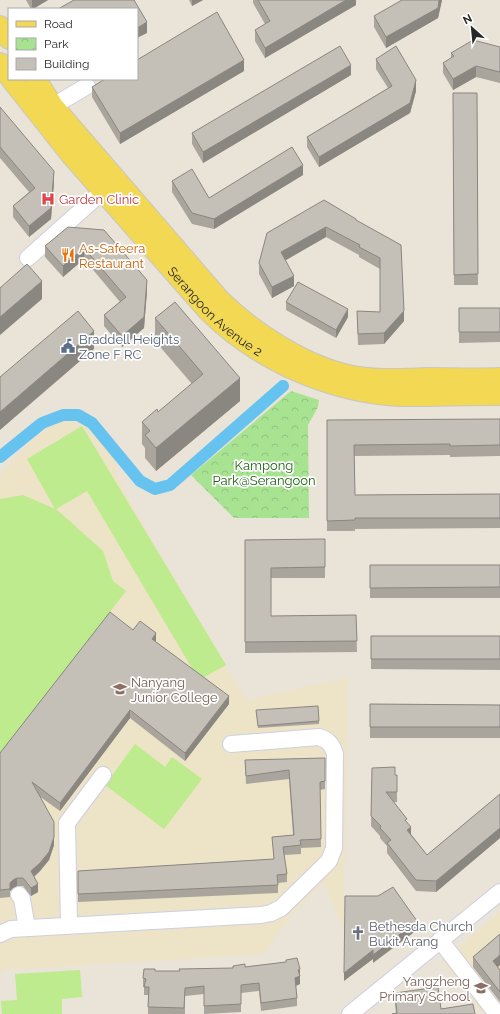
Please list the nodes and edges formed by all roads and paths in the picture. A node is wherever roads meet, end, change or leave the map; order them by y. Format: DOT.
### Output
graph roads {
  1 [pos="0,26"];
  2 [pos="8,38"];
  3 [pos="0,63"];
  4 [pos="8,75"];
  5 [pos="12,80"];
  6 [pos="36,80"];
  7 [pos="87,86"];
  8 [pos="46,110"];
  9 [pos="110,185"];
  10 [pos="28,258"];
  11 [pos="500,378"];
  12 [pos="500,394"];
  13 [pos="231,744"];
  14 [pos="103,776"];
  15 [pos="500,892"];
  16 [pos="19,895"];
  17 [pos="70,925"];
  18 [pos="27,928"];
  19 [pos="0,934"];
  20 [pos="440,940"];
  21 [pos="350,1014"];
  22 [pos="497,1014"];
  1 -- 2 [label="main road"];
  3 -- 4 [label="main road"];
  5 -- 8 [label="main road, Serangoon Avenue 2"];
  6 -- 8 [label="main road, Serangoon Avenue 2"];
  7 -- 8 [label="street"];
  8 -- 9 [label="main road, Serangoon Avenue 2"];
  9 -- 10 [label="street"];
  9 -- 11 [label="main road, Serangoon Avenue 2"];
  9 -- 12 [label="main road, Serangoon Avenue 2"];
  13 -- 17 [label="street"];
  14 -- 17 [label="street"];
  15 -- 20 [label="street"];
  16 -- 18 [label="street"];
  17 -- 18 [label="street"];
  18 -- 19 [label="street"];
  20 -- 21 [label="street"];
  20 -- 22 [label="street"];
}
